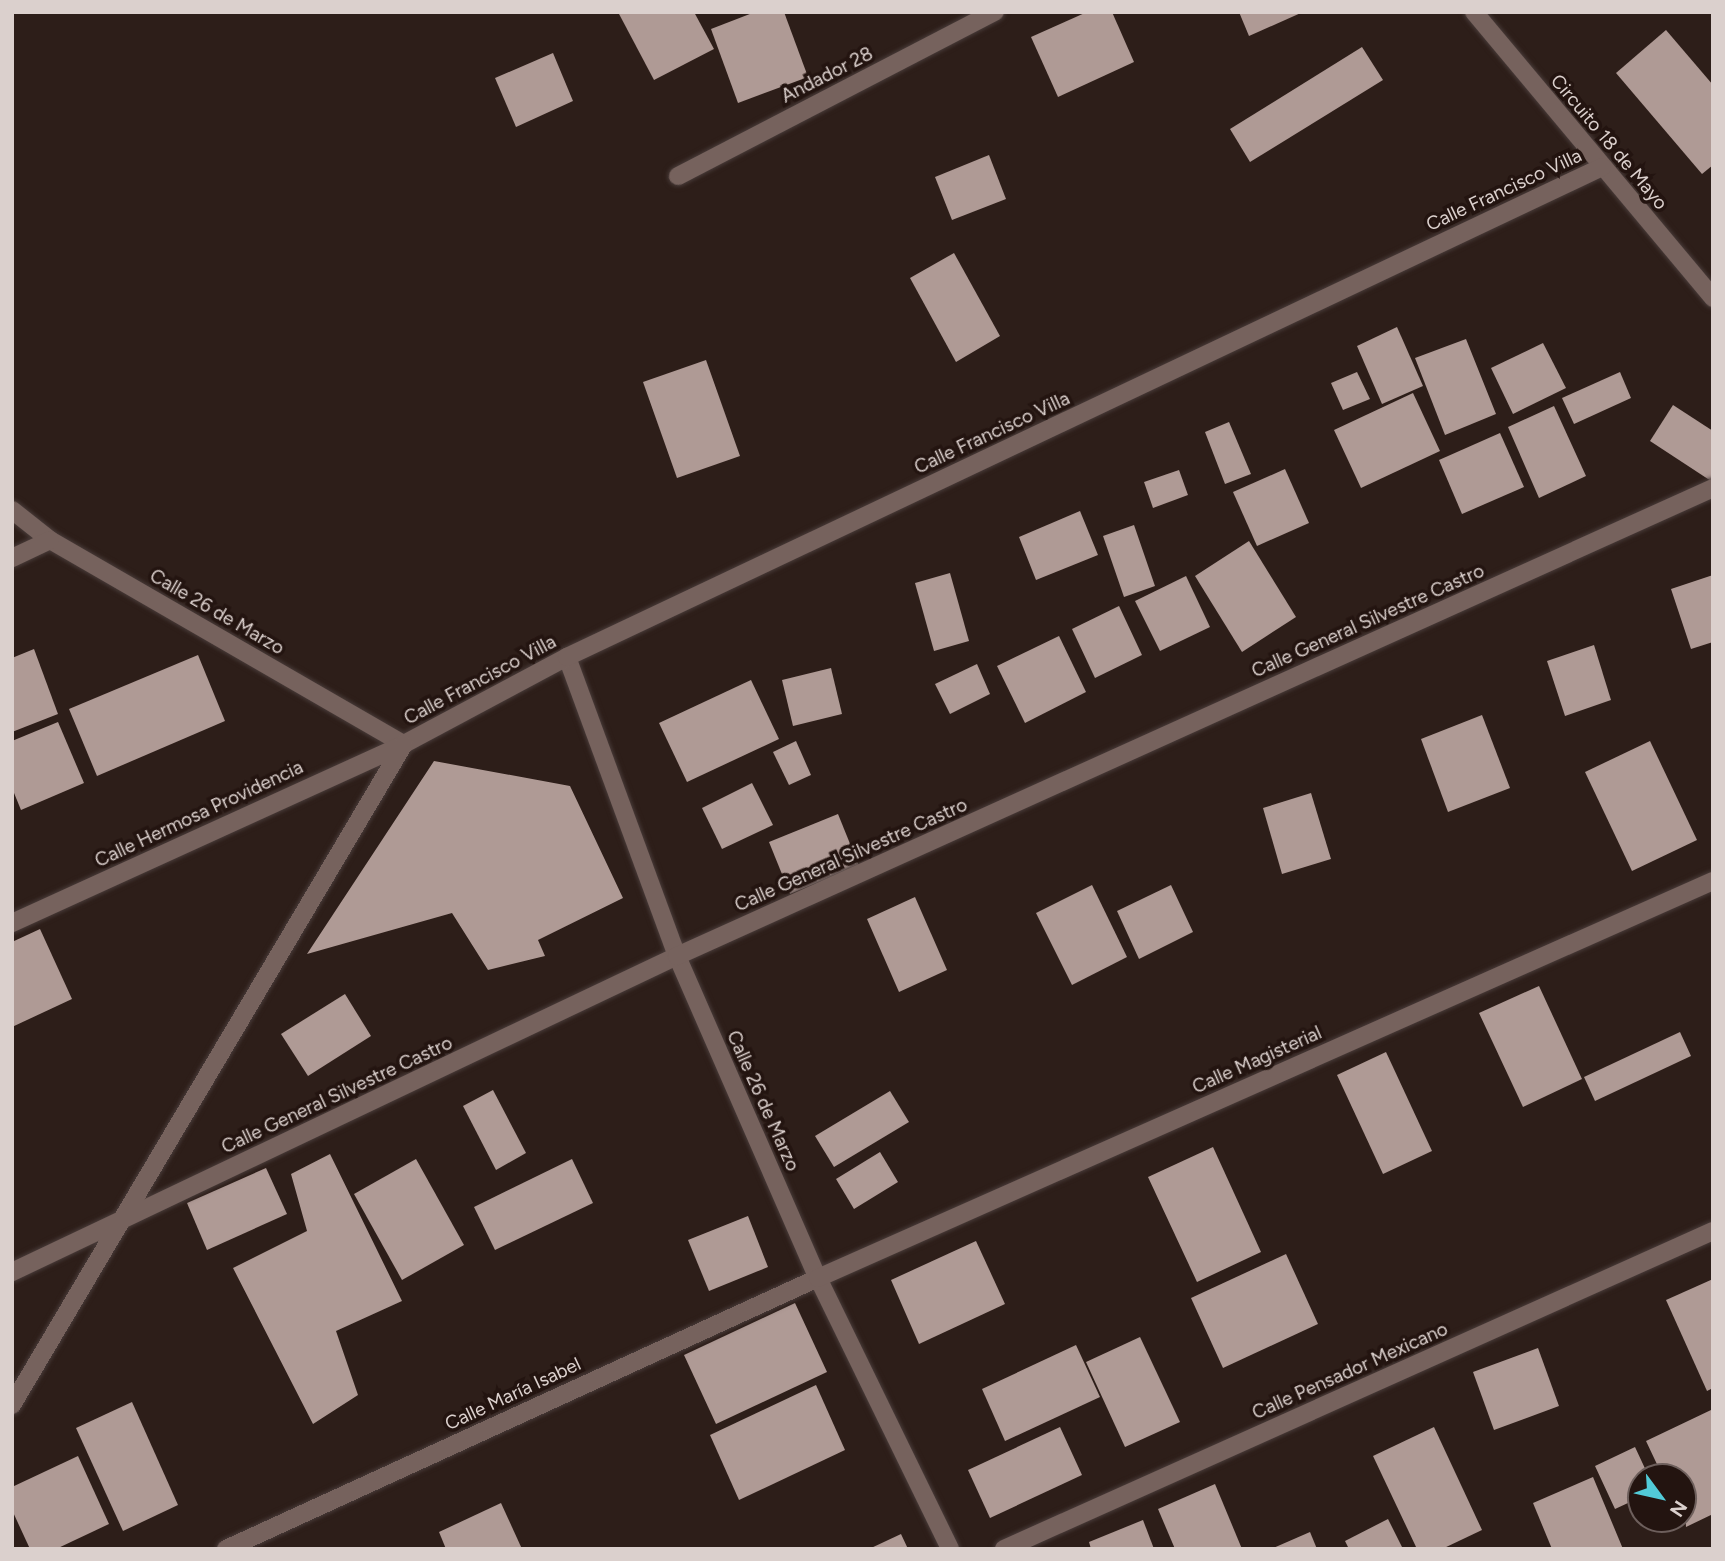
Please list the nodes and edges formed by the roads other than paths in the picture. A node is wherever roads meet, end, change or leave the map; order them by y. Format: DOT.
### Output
graph roads {
  1 [pos="995,12"];
  2 [pos="1474,12"];
  3 [pos="1602,167"];
  4 [pos="678,176"];
  5 [pos="1713,298"];
  6 [pos="1713,488"];
  7 [pos="12,510"];
  8 [pos="50,540"];
  9 [pos="12,558"];
  10 [pos="567,657"];
  11 [pos="404,744"];
  12 [pos="1713,881"];
  13 [pos="12,923"];
  14 [pos="677,956"];
  15 [pos="119,1222"];
  16 [pos="1713,1231"];
  17 [pos="12,1272"];
  18 [pos="818,1278"];
  19 [pos="12,1405"];
  20 [pos="226,1549"];
  21 [pos="950,1549"];
  22 [pos="1004,1549"];
  1 -- 4 [label="street, Andador 28"];
  2 -- 3 [label="street, Circuito 18 de Mayo"];
  3 -- 5 [label="street, Circuito 18 de Mayo"];
  3 -- 10 [label="street, Calle Francisco Villa"];
  6 -- 14 [label="street, Calle General Silvestre Castro"];
  7 -- 8 [label="street, Calle 26 de Marzo"];
  8 -- 9 [label="street"];
  8 -- 11 [label="street, Calle 26 de Marzo"];
  10 -- 11 [label="street, Calle Francisco Villa"];
  10 -- 14 [label="street, Calle 26 de Marzo"];
  11 -- 13 [label="street, Calle Hermosa Providencia"];
  11 -- 15 [label="street"];
  12 -- 18 [label="street, Calle Magisterial"];
  14 -- 15 [label="street, Calle General Silvestre Castro"];
  14 -- 18 [label="street, Calle 26 de Marzo"];
  15 -- 17 [label="street, Calle General Silvestre Castro"];
  15 -- 19 [label="street"];
  16 -- 22 [label="street, Calle Pensador Mexicano"];
  18 -- 20 [label="street, Calle María Isabel"];
  18 -- 21 [label="street, Calle 26 de Marzo"];
}
